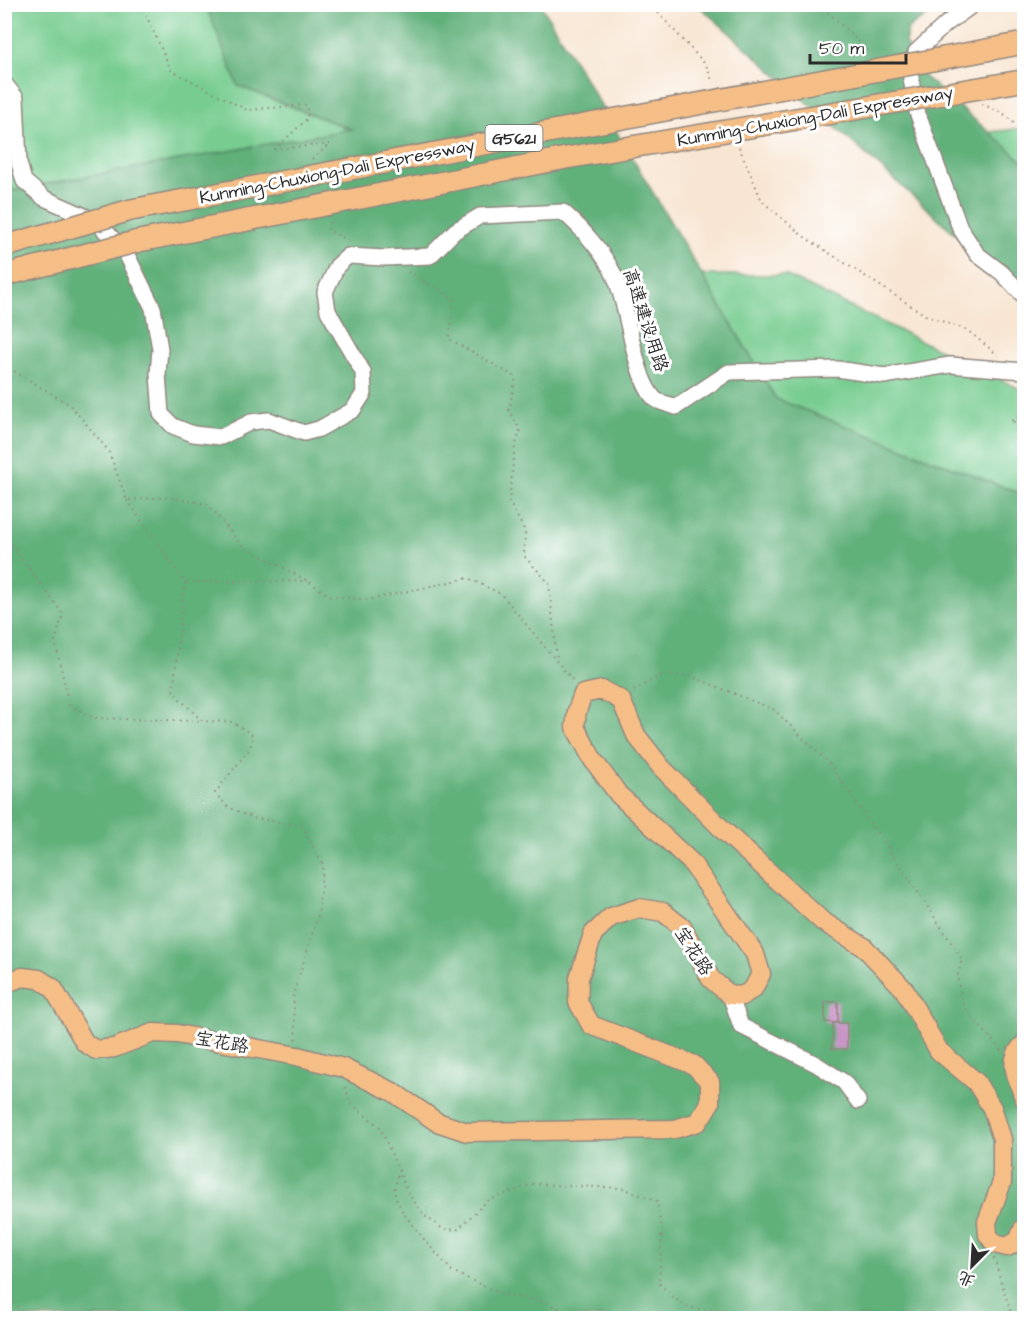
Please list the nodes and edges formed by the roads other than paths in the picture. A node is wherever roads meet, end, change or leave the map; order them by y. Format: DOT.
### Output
graph roads {
  1 [pos="974,4"];
  2 [pos="1024,43"];
  3 [pos="1021,81"];
  4 [pos="4,83"];
  5 [pos="6,246"];
  6 [pos="9,274"];
  7 [pos="1024,296"];
  8 [pos="1021,371"];
  9 [pos="4,984"];
  10 [pos="730,995"];
  11 [pos="1024,1044"];
  12 [pos="1024,1098"];
  13 [pos="858,1101"];
  14 [pos="1024,1227"];
  1 -- 7 [label="street"];
  2 -- 5 [label="highway, Kunming-Chuxiong-Dali Expressway / G5621, bridge"];
  3 -- 6 [label="highway, Kunming-Chuxiong-Dali Expressway / G5621, bridge"];
  4 -- 8 [label="street, 高速建设用路"];
  9 -- 10 [label="main road, 宝花路"];
  10 -- 13 [label="street"];
  10 -- 14 [label="main road"];
  11 -- 12 [label="main road"];
}
